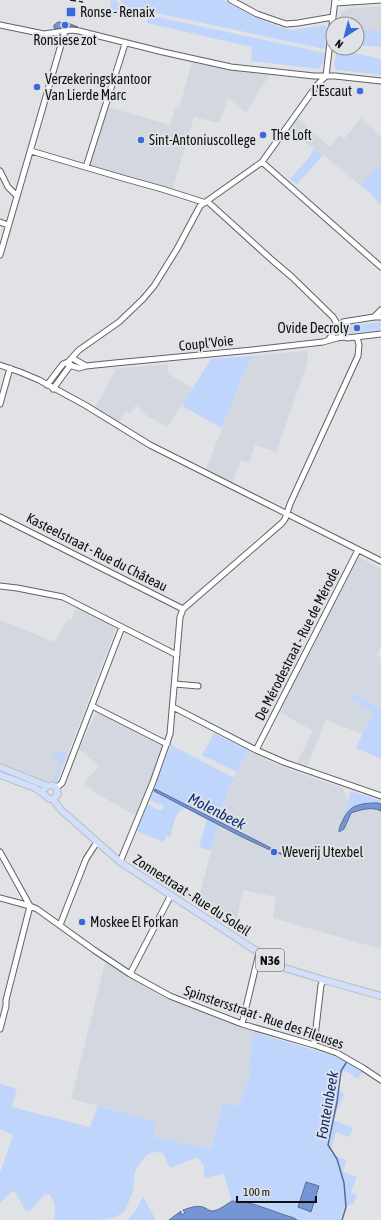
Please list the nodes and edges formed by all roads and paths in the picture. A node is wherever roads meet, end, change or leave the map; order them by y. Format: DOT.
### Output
graph roads {
  1 [pos="231,0"];
  2 [pos="381,0"];
  3 [pos="335,1"];
  4 [pos="333,16"];
  5 [pos="325,18"];
  6 [pos="0,26"];
  7 [pos="65,31"];
  8 [pos="125,44"];
  9 [pos="329,56"];
  10 [pos="326,76"];
  11 [pos="381,81"];
  12 [pos="31,151"];
  13 [pos="262,162"];
  14 [pos="86,167"];
  15 [pos="0,172"];
  16 [pos="17,196"];
  17 [pos="205,202"];
  18 [pos="0,222"];
  19 [pos="8,225"];
  20 [pos="0,255"];
  21 [pos="381,267"];
  22 [pos="381,310"];
  23 [pos="374,317"];
  24 [pos="381,317"];
  25 [pos="339,327"];
  26 [pos="381,334"];
  27 [pos="344,337"];
  28 [pos="358,337"];
  29 [pos="328,340"];
  30 [pos="70,360"];
  31 [pos="0,365"];
  32 [pos="10,368"];
  33 [pos="47,385"];
  34 [pos="53,388"];
  35 [pos="0,404"];
  36 [pos="286,514"];
  37 [pos="0,517"];
  38 [pos="358,550"];
  39 [pos="381,561"];
  40 [pos="0,586"];
  41 [pos="183,609"];
  42 [pos="122,627"];
  43 [pos="177,655"];
  44 [pos="175,684"];
  45 [pos="198,686"];
  46 [pos="92,706"];
  47 [pos="173,707"];
  48 [pos="167,744"];
  49 [pos="256,750"];
  50 [pos="0,767"];
  51 [pos="0,775"];
  52 [pos="48,786"];
  53 [pos="56,788"];
  54 [pos="44,794"];
  55 [pos="381,796"];
  56 [pos="53,799"];
  57 [pos="97,842"];
  58 [pos="0,852"];
  59 [pos="120,862"];
  60 [pos="171,895"];
  61 [pos="0,898"];
  62 [pos="30,906"];
  63 [pos="60,925"];
  64 [pos="259,953"];
  65 [pos="130,974"];
  66 [pos="324,980"];
  67 [pos="381,996"];
  68 [pos="242,1024"];
  69 [pos="0,1029"];
  70 [pos="314,1045"];
  71 [pos="381,1080"];
  1 -- 5 [label="street"];
  2 -- 3 [label="street"];
  3 -- 4 [label="street"];
  6 -- 7 [label="street"];
  7 -- 8 [label="street"];
  7 -- 12 [label="street"];
  8 -- 10 [label="street"];
  8 -- 14 [label="street"];
  9 -- 10 [label="street"];
  10 -- 11 [label="street"];
  10 -- 13 [label="street"];
  12 -- 14 [label="street"];
  12 -- 16 [label="street"];
  13 -- 17 [label="street"];
  13 -- 21 [label="street"];
  14 -- 17 [label="street"];
  15 -- 16 [label="street"];
  16 -- 19 [label="street"];
  17 -- 25 [label="street"];
  17 -- 30 [label="street"];
  18 -- 19 [label="street"];
  19 -- 20 [label="street"];
  22 -- 23 [label="street"];
  23 -- 24 [label="street"];
  23 -- 25 [label="street"];
  25 -- 27 [label="street"];
  25 -- 29 [label="street"];
  26 -- 28 [label="street, Coupl'Voie"];
  27 -- 28 [label="street, Coupl'Voie"];
  27 -- 29 [label="street, Coupl'Voie"];
  28 -- 36 [label="street"];
  29 -- 30 [label="street, Coupl'Voie"];
  30 -- 33 [label="street"];
  30 -- 34 [label="street"];
  31 -- 32 [label="street"];
  32 -- 33 [label="street"];
  32 -- 35 [label="street"];
  33 -- 34 [label="street"];
  34 -- 36 [label="street"];
  36 -- 38 [label="street"];
  36 -- 41 [label="street"];
  37 -- 41 [label="street, Kasteelstraat - Rue du Château"];
  38 -- 39 [label="street"];
  38 -- 49 [label="street, De Mérodestraat - Rue de Mérode"];
  40 -- 42 [label="street"];
  41 -- 43 [label="street"];
  42 -- 43 [label="street"];
  42 -- 46 [label="street"];
  43 -- 44 [label="street"];
  44 -- 45 [label="street"];
  44 -- 47 [label="street"];
  46 -- 48 [label="street"];
  46 -- 53 [label="street"];
  47 -- 48 [label="street"];
  47 -- 49 [label="street"];
  48 -- 59 [label="street"];
  49 -- 55 [label="street"];
  50 -- 52 [label="main road"];
  51 -- 54 [label="main road, N36"];
  52 -- 53 [label="main road"];
  52 -- 54 [label="main road"];
  53 -- 56 [label="main road"];
  54 -- 56 [label="main road, N36"];
  56 -- 57 [label="main road, Zonnestraat - Rue du Soleil / N36"];
  57 -- 59 [label="main road, Zonnestraat - Rue du Soleil / N36"];
  57 -- 63 [label="street"];
  58 -- 62 [label="street"];
  59 -- 60 [label="main road, Zonnestraat - Rue du Soleil / N36"];
  60 -- 64 [label="main road, Zonnestraat - Rue du Soleil / N36"];
  60 -- 65 [label="street"];
  61 -- 62 [label="street, Spinstersstraat - Rue des Fileuses"];
  62 -- 63 [label="street, Spinstersstraat - Rue des Fileuses"];
  62 -- 69 [label="street"];
  63 -- 65 [label="street, Spinstersstraat - Rue des Fileuses"];
  64 -- 66 [label="main road, Zonnestraat - Rue du Soleil / N36"];
  64 -- 68 [label="street"];
  65 -- 68 [label="street, Spinstersstraat - Rue des Fileuses"];
  66 -- 67 [label="main road, Zonnestraat - Rue du Soleil / N36"];
  66 -- 70 [label="street"];
  68 -- 70 [label="street, Spinstersstraat - Rue des Fileuses"];
  70 -- 71 [label="street, Spinstersstraat - Rue des Fileuses"];
}
